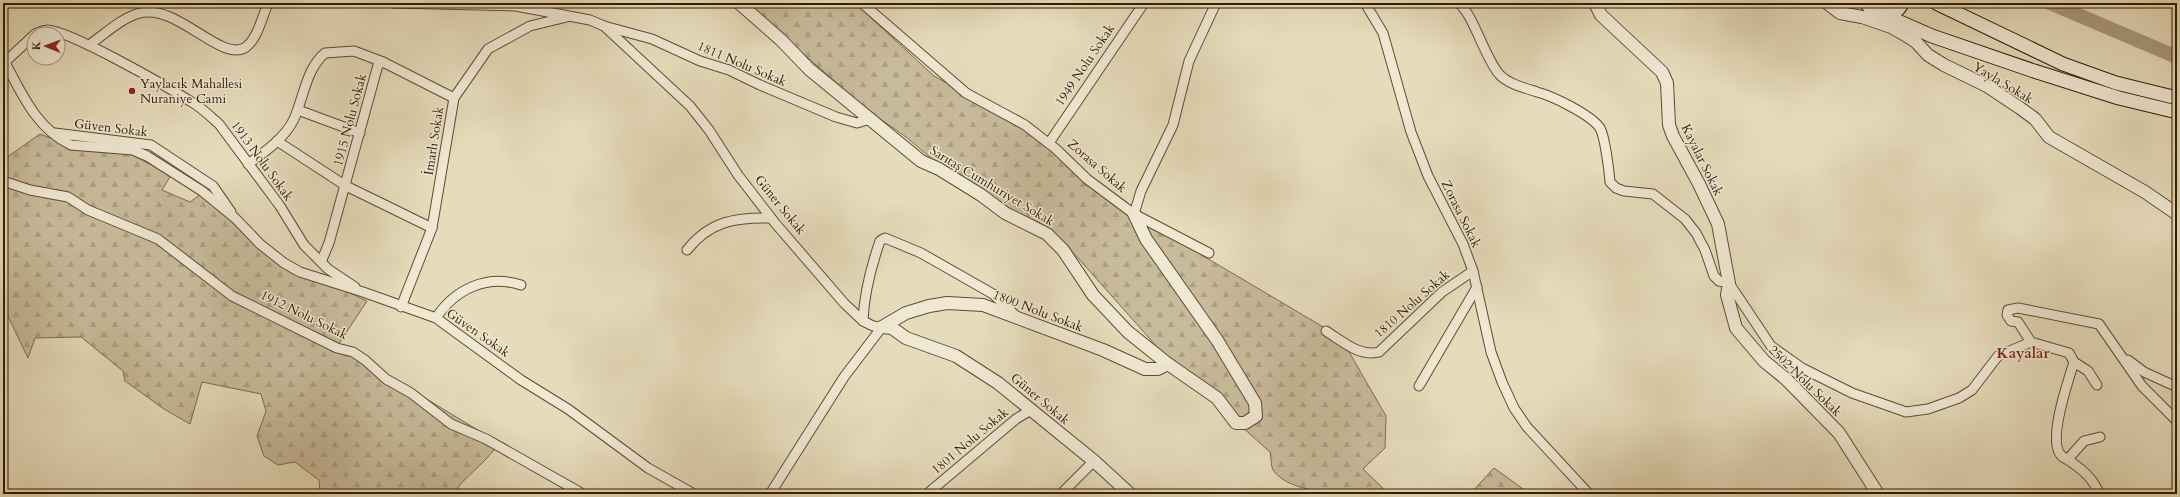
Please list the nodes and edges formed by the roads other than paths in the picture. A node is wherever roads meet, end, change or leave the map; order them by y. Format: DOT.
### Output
graph roads {
  1 [pos="270,3"];
  2 [pos="393,3"];
  3 [pos="739,3"];
  4 [pos="862,3"];
  5 [pos="1144,3"];
  6 [pos="1216,3"];
  7 [pos="1365,3"];
  8 [pos="1459,3"];
  9 [pos="1595,3"];
  10 [pos="1827,3"];
  11 [pos="1902,3"];
  12 [pos="1936,3"];
  13 [pos="1866,4"];
  14 [pos="1884,15"];
  15 [pos="571,17"];
  16 [pos="604,26"];
  17 [pos="66,36"];
  18 [pos="26,41"];
  19 [pos="89,45"];
  20 [pos="4,60"];
  21 [pos="383,62"];
  22 [pos="454,98"];
  23 [pos="2177,98"];
  24 [pos="298,110"];
  25 [pos="2177,112"];
  26 [pos="870,119"];
  27 [pos="360,133"];
  28 [pos="277,141"];
  29 [pos="1049,143"];
  30 [pos="248,164"];
  31 [pos="3,181"];
  32 [pos="346,186"];
  33 [pos="1134,214"];
  34 [pos="2177,214"];
  35 [pos="771,218"];
  36 [pos="432,228"];
  37 [pos="687,250"];
  38 [pos="1209,252"];
  39 [pos="321,262"];
  40 [pos="1473,271"];
  41 [pos="1728,283"];
  42 [pos="521,285"];
  43 [pos="1477,287"];
  44 [pos="363,292"];
  45 [pos="401,307"];
  46 [pos="1016,316"];
  47 [pos="436,318"];
  48 [pos="863,321"];
  49 [pos="882,327"];
  50 [pos="1326,331"];
  51 [pos="2031,342"];
  52 [pos="2122,356"];
  53 [pos="2074,362"];
  54 [pos="1168,364"];
  55 [pos="2097,385"];
  56 [pos="1419,386"];
  57 [pos="2177,387"];
  58 [pos="1031,410"];
  59 [pos="2177,421"];
  60 [pos="2100,437"];
  61 [pos="2068,459"];
  62 [pos="1094,461"];
  63 [pos="583,494"];
  64 [pos="694,494"];
  65 [pos="770,494"];
  66 [pos="927,494"];
  67 [pos="1061,494"];
  68 [pos="1130,494"];
  69 [pos="1589,494"];
  70 [pos="1878,494"];
  71 [pos="2099,494"];
  1 -- 19 [label="street"];
  2 -- 15 [label="street, Güner Sokak"];
  3 -- 26 [label="street, Sarıtaş Cumhuriyet Sokak"];
  4 -- 29 [label="street, Zorasa Sokak"];
  5 -- 29 [label="street, 1949 Nolu Sokak"];
  6 -- 33 [label="street, Zorasa Sokak"];
  7 -- 40 [label="street, Zorasa Sokak"];
  8 -- 41 [label="street"];
  9 -- 41 [label="street, Kayalar Sokak"];
  10 -- 34 [label="street, Yayla Sokak"];
  11 -- 14 [label="main road"];
  12 -- 23 [label="main road"];
  13 -- 14 [label="main road"];
  14 -- 25 [label="main road"];
  15 -- 16 [label="street, Güner Sokak"];
  15 -- 22 [label="street, İmarlı Sokak"];
  16 -- 26 [label="street, 1811 Nolu Sokak"];
  16 -- 35 [label="street, Güner Sokak"];
  17 -- 19 [label="street, 1913 Nolu Sokak"];
  18 -- 20 [label="street, 1913 Nolu Sokak"];
  19 -- 30 [label="street, 1913 Nolu Sokak"];
  20 -- 44 [label="street, Güven Sokak"];
  21 -- 22 [label="street, 1915 Nolu Sokak"];
  21 -- 24 [label="street"];
  21 -- 27 [label="street, 1915 Nolu Sokak"];
  22 -- 36 [label="street, İmarlı Sokak"];
  24 -- 27 [label="street"];
  24 -- 28 [label="street"];
  26 -- 54 [label="street, Sarıtaş Cumhuriyet Sokak"];
  27 -- 32 [label="street, 1915 Nolu Sokak"];
  28 -- 30 [label="street"];
  28 -- 32 [label="street"];
  29 -- 33 [label="street, Zorasa Sokak"];
  30 -- 39 [label="street, 1913 Nolu Sokak"];
  31 -- 63 [label="street, 1912 Nolu Sokak"];
  32 -- 36 [label="street"];
  32 -- 39 [label="street, 1915 Nolu Sokak"];
  33 -- 38 [label="street"];
  33 -- 54 [label="street, Sarıtaş Cumhuriyet Sokak"];
  35 -- 37 [label="street"];
  35 -- 48 [label="street, Güner Sokak"];
  36 -- 45 [label="street, İmarlı Sokak"];
  39 -- 44 [label="street, 1913 Nolu Sokak"];
  40 -- 43 [label="street, Zorasa Sokak"];
  40 -- 50 [label="street, 1810 Nolu Sokak"];
  41 -- 51 [label="street"];
  41 -- 70 [label="street, 2502 Nolu Sokak"];
  42 -- 47 [label="street"];
  43 -- 56 [label="street"];
  43 -- 69 [label="street, Zorasa Sokak"];
  44 -- 45 [label="street, Güven Sokak"];
  45 -- 47 [label="street, Güven Sokak"];
  46 -- 48 [label="street"];
  46 -- 49 [label="street, 1800 Nolu Sokak"];
  46 -- 54 [label="street, 1800 Nolu Sokak"];
  47 -- 64 [label="street, Güven Sokak"];
  48 -- 49 [label="street, Güner Sokak"];
  49 -- 58 [label="street, Güner Sokak"];
  49 -- 65 [label="street, 1800 Nolu Sokak"];
  51 -- 52 [label="street"];
  51 -- 53 [label="street"];
  52 -- 57 [label="street"];
  52 -- 59 [label="street"];
  53 -- 55 [label="street"];
  53 -- 61 [label="street"];
  58 -- 62 [label="street, Güner Sokak"];
  58 -- 66 [label="street, 1801 Nolu Sokak"];
  60 -- 61 [label="street"];
  61 -- 71 [label="street"];
  62 -- 67 [label="street"];
  62 -- 68 [label="street, Güner Sokak"];
}
